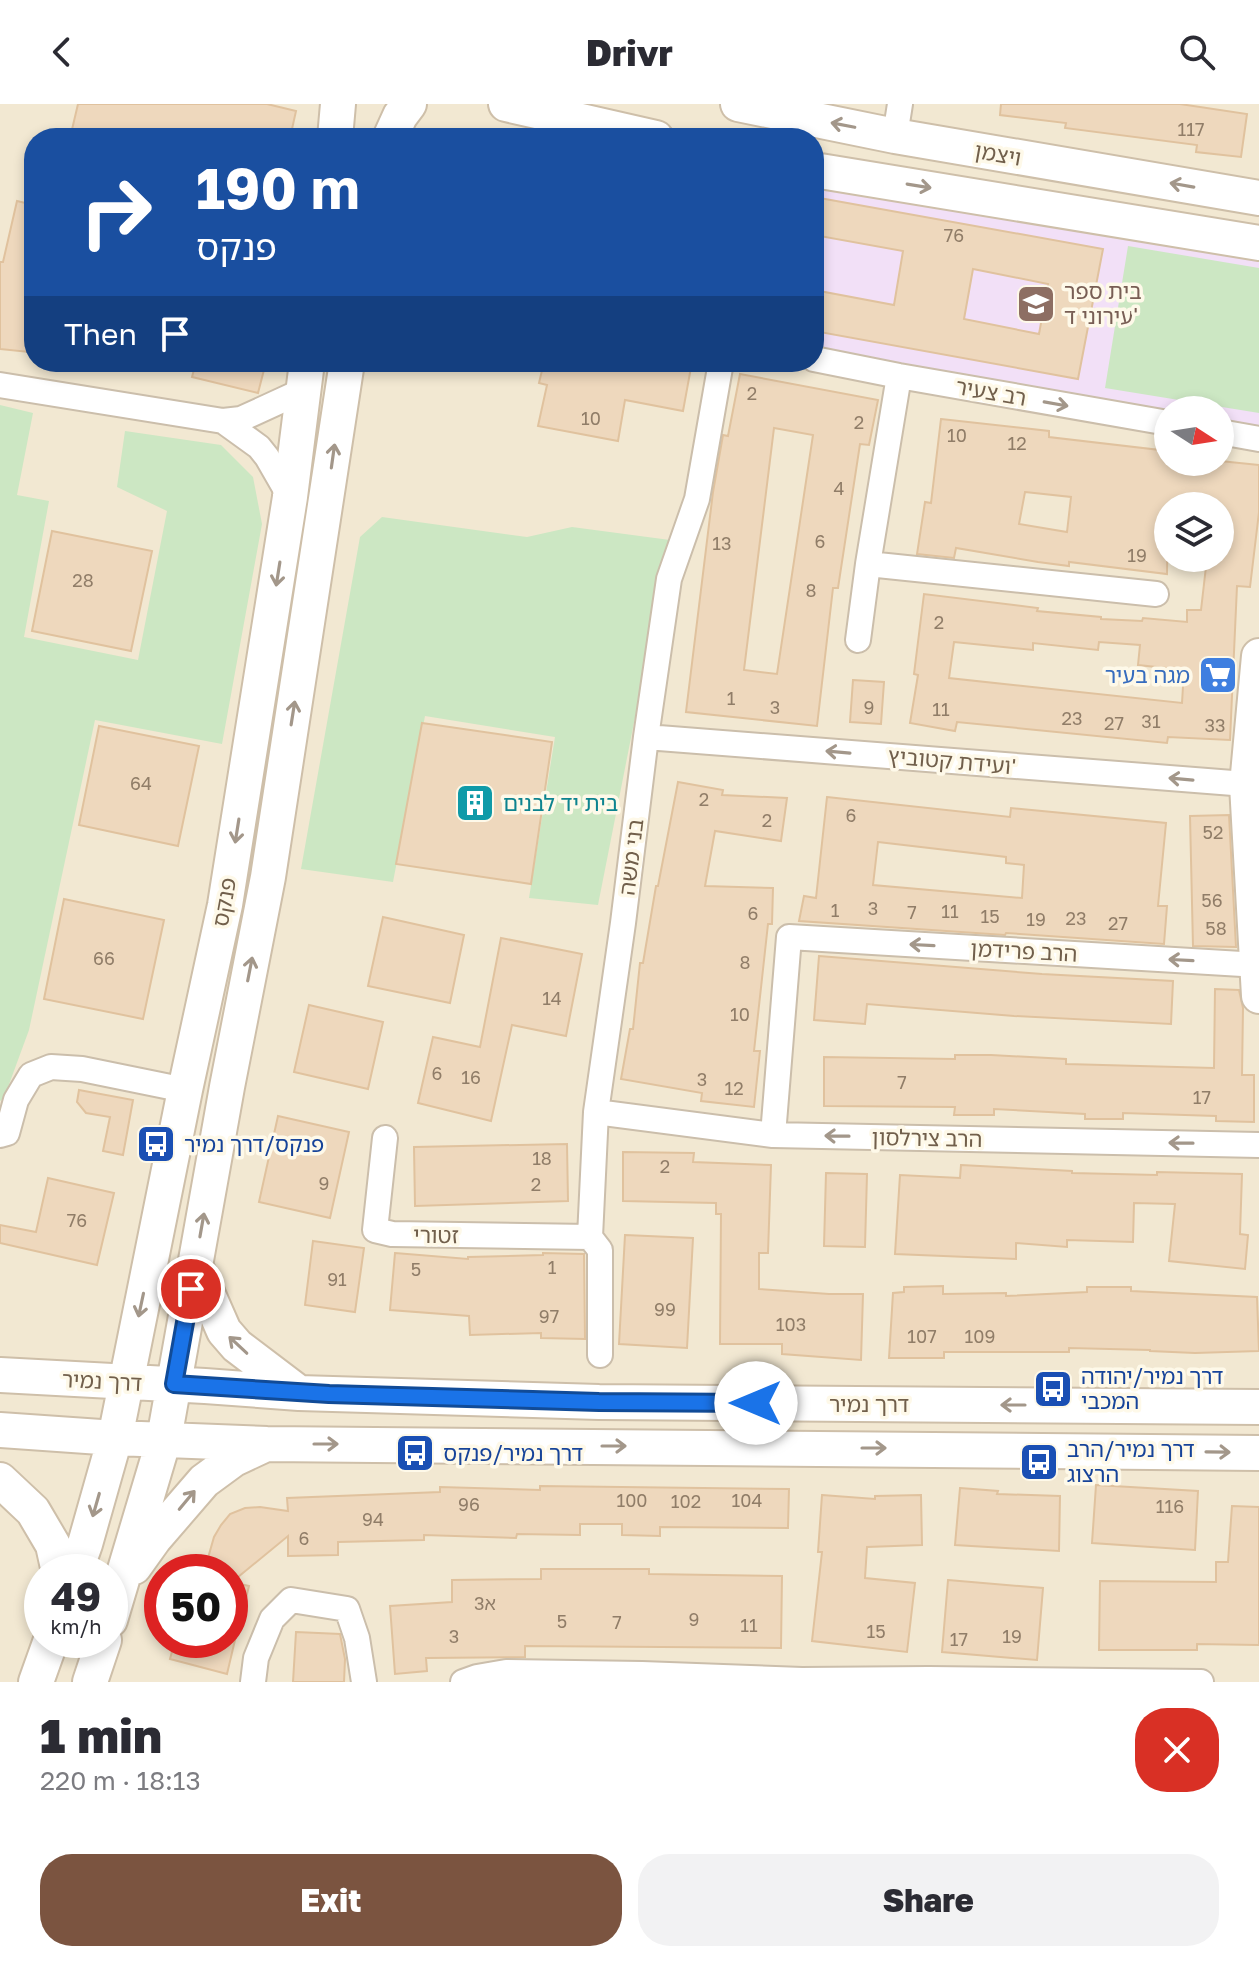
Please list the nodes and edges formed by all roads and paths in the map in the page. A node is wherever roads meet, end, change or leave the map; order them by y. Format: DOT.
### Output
graph roads {
  1 [pos="387,104"];
  2 [pos="409,104"];
  3 [pos="506,104"];
  4 [pos="738,104"];
  5 [pos="898,120"];
  6 [pos="383,128"];
  7 [pos="395,128"];
  8 [pos="612,128"];
  9 [pos="824,172"];
  10 [pos="1259,198"];
  11 [pos="1259,243"];
  12 [pos="824,361"];
  13 [pos="345,372"];
  14 [pos="719,372"];
  15 [pos="305,376"];
  16 [pos="899,376"];
  17 [pos="0,385"];
  18 [pos="223,421"];
  19 [pos="1154,421"];
  20 [pos="1234,435"];
  21 [pos="1259,439"];
  22 [pos="290,497"];
  23 [pos="868,564"];
  24 [pos="1156,594"];
  25 [pos="858,640"];
  26 [pos="1259,656"];
  27 [pos="646,737"];
  28 [pos="1253,785"];
  29 [pos="1258,975"];
  30 [pos="185,1090"];
  31 [pos="596,1112"];
  32 [pos="0,1135"];
  33 [pos="773,1135"];
  34 [pos="385,1138"];
  35 [pos="1259,1145"];
  36 [pos="590,1237"];
  37 [pos="195,1265"];
  38 [pos="600,1355"];
  39 [pos="0,1375"];
  40 [pos="125,1382"];
  41 [pos="174,1384"];
  42 [pos="299,1393"];
  43 [pos="1259,1407"];
  44 [pos="0,1430"];
  45 [pos="115,1438"];
  46 [pos="164,1439"];
  47 [pos="267,1444"];
  48 [pos="1259,1453"];
  49 [pos="0,1480"];
  50 [pos="55,1554"];
  51 [pos="81,1554"];
  52 [pos="128,1562"];
  53 [pos="128,1575"];
  54 [pos="45,1658"];
  55 [pos="98,1658"];
  56 [pos="644,1678"];
  57 [pos="36,1682"];
  58 [pos="90,1682"];
  59 [pos="253,1682"];
  60 [pos="364,1682"];
  61 [pos="463,1682"];
  62 [pos="1201,1682"];
  1 -- 6 [label="main road"];
  2 -- 7 [label="main road"];
  3 -- 8 [label="main road"];
  5 -- 4 [label="main road, ויצמן, one-way"];
  10 -- 5 [label="main road, ויצמן, one-way"];
  9 -- 11 [label="main road, ויצמן, one-way"];
  12 -- 16 [label="street, רב צעיר"];
  37 -- 13 [label="main road, פנקס, one-way"];
  14 -- 27 [label="street, בני משה"];
  15 -- 18 [label="street"];
  15 -- 22 [label="main road, פנקס"];
  16 -- 19 [label="street, רב צעיר, one-way"];
  16 -- 23 [label="street"];
  17 -- 18 [label="street"];
  18 -- 22 [label="street"];
  20 -- 21 [label="street"];
  22 -- 30 [label="main road, פנקס, one-way"];
  23 -- 24 [label="street"];
  23 -- 25 [label="street"];
  26 -- 28 [label="main road"];
  28 -- 27 [label="street, ועידת קטוביץ', one-way"];
  27 -- 31 [label="street, בני משה"];
  28 -- 29 [label="main road"];
  29 -- 33 [label="street, הרב פרידמן, one-way"];
  30 -- 32 [label="street"];
  30 -- 40 [label="main road, פנקס, one-way"];
  31 -- 33 [label="street, הרב צירלסון"];
  31 -- 36 [label="street, בני משה"];
  35 -- 33 [label="street, הרב צירלסון, one-way"];
  34 -- 36 [label="street, זטורי"];
  36 -- 38 [label="street, בני משה"];
  37 -- 41 [label="main road, פנקס"];
  42 -- 37 [label="main road, one-way"];
  39 -- 40 [label="main road, דרך נמיר"];
  40 -- 41 [label="main road, דרך נמיר"];
  40 -- 45 [label="main road, פנקס"];
  41 -- 42 [label="main road, דרך נמיר"];
  41 -- 46 [label="main road, פנקס"];
  43 -- 42 [label="main road, דרך נמיר, one-way"];
  44 -- 45 [label="main road, דרך נמיר"];
  45 -- 46 [label="main road, דרך נמיר"];
  45 -- 51 [label="main road, פנקס, one-way"];
  46 -- 47 [label="main road, דרך נמיר"];
  46 -- 52 [label="main road, פנקס"];
  47 -- 48 [label="main road, דרך נמיר, one-way"];
  53 -- 47 [label="main road, one-way"];
  49 -- 50 [label="main road"];
  54 -- 57 [label="main road"];
  55 -- 58 [label="main road"];
  56 -- 61 [label="street"];
  56 -- 62 [label="street"];
  59 -- 60 [label="street"];
}
